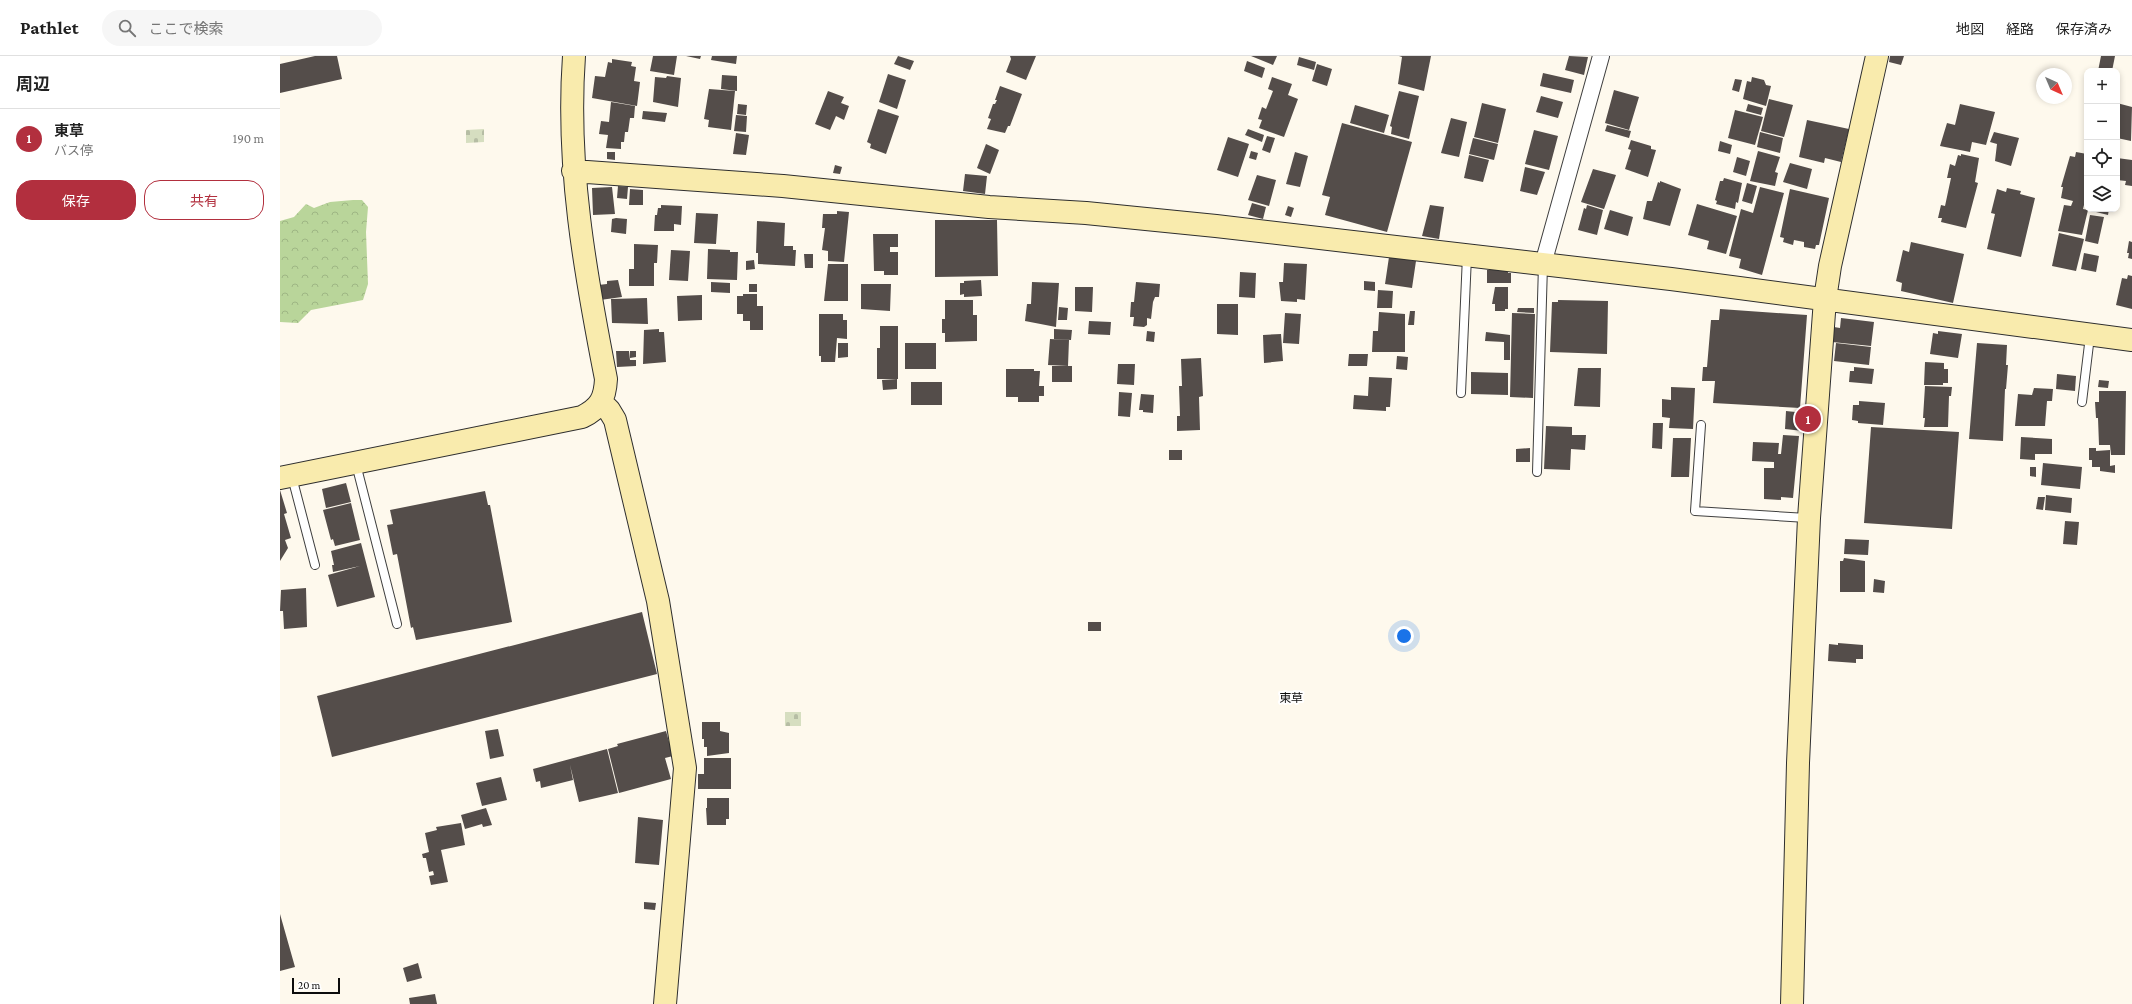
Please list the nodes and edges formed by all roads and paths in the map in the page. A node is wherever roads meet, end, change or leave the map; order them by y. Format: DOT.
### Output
graph roads {
  1 [pos="574,56"];
  2 [pos="1601,56"];
  3 [pos="1877,56"];
  4 [pos="573,171"];
  5 [pos="1467,255"];
  6 [pos="1543,264"];
  7 [pos="1825,299"];
  8 [pos="2090,334"];
  9 [pos="2132,340"];
  10 [pos="1461,394"];
  11 [pos="601,402"];
  12 [pos="2082,402"];
  13 [pos="1701,425"];
  14 [pos="356,462"];
  15 [pos="1537,472"];
  16 [pos="286,477"];
  17 [pos="1809,518"];
  18 [pos="315,565"];
  19 [pos="397,624"];
  20 [pos="665,1004"];
  21 [pos="1792,1004"];
  1 -- 4 [label="street"];
  2 -- 6 [label="street"];
  3 -- 7 [label="street"];
  4 -- 5 [label="street"];
  4 -- 11 [label="street"];
  5 -- 6 [label="street"];
  5 -- 10 [label="lane"];
  6 -- 7 [label="street"];
  6 -- 15 [label="lane"];
  7 -- 8 [label="street"];
  7 -- 17 [label="street"];
  8 -- 9 [label="street"];
  8 -- 12 [label="lane"];
  11 -- 14 [label="street"];
  11 -- 20 [label="street"];
  13 -- 17 [label="lane"];
  14 -- 16 [label="street"];
  14 -- 19 [label="lane"];
  16 -- 18 [label="lane"];
  17 -- 21 [label="street"];
}
